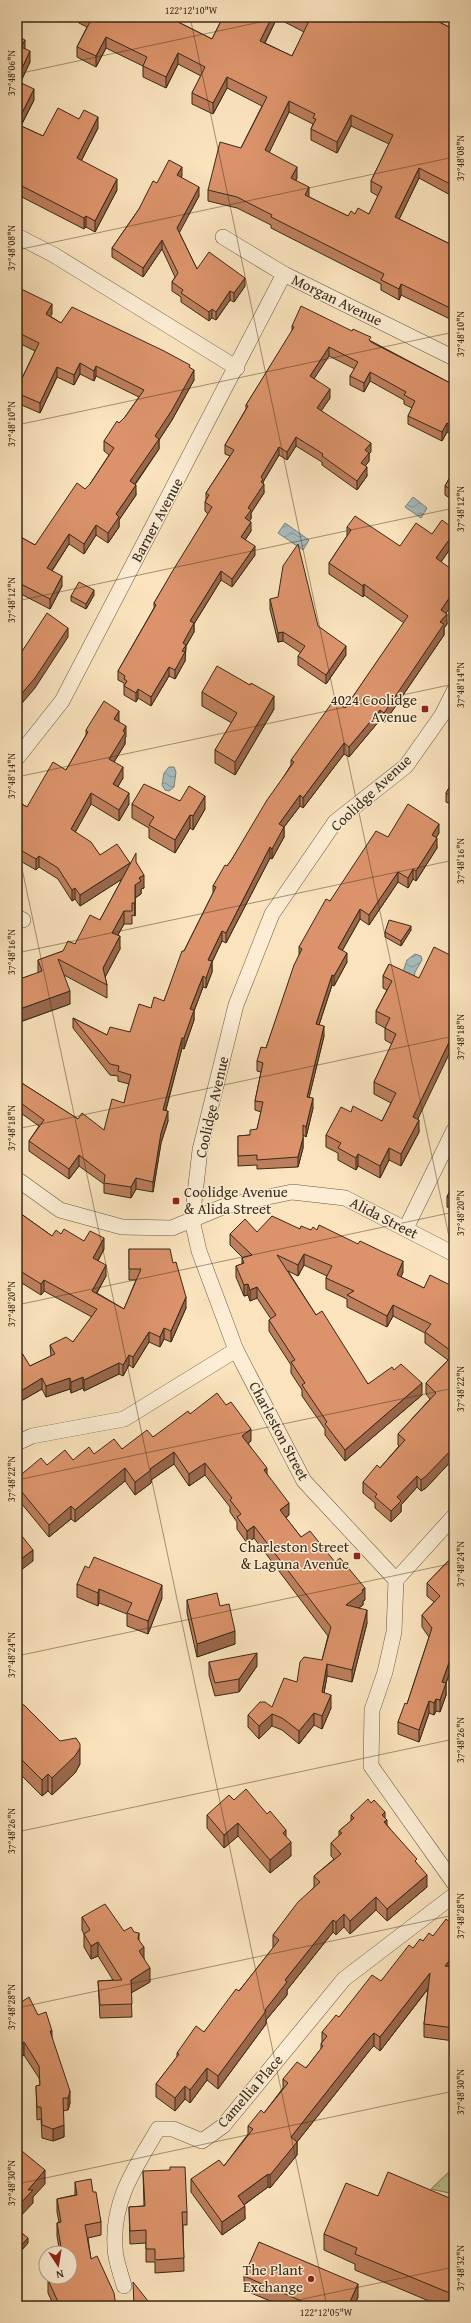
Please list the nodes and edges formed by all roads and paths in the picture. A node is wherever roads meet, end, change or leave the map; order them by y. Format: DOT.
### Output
graph roads {
  1 [pos="17,236"];
  2 [pos="223,237"];
  3 [pos="284,274"];
  4 [pos="454,358"];
  5 [pos="237,368"];
  6 [pos="454,691"];
  7 [pos="17,758"];
  8 [pos="454,1130"];
  9 [pos="17,1179"];
  10 [pos="192,1220"];
  11 [pos="406,1228"];
  12 [pos="454,1254"];
  13 [pos="236,1350"];
  14 [pos="17,1443"];
  15 [pos="454,1516"];
  16 [pos="396,1580"];
  17 [pos="454,1883"];
  18 [pos="454,1895"];
  19 [pos="124,2286"];
  1 -- 5 [label="street"];
  2 -- 3 [label="street, Morgan Avenue"];
  3 -- 4 [label="street, Morgan Avenue"];
  3 -- 5 [label="street, Barner Avenue"];
  5 -- 7 [label="street, Barner Avenue"];
  6 -- 10 [label="street, Coolidge Avenue"];
  8 -- 11 [label="street"];
  9 -- 10 [label="street, Alida Street"];
  10 -- 11 [label="street, Alida Street"];
  10 -- 13 [label="street, Coolidge Avenue"];
  11 -- 12 [label="street, Alida Street"];
  13 -- 14 [label="street"];
  13 -- 16 [label="street, Charleston Street"];
  15 -- 16 [label="street"];
  16 -- 17 [label="street"];
  18 -- 19 [label="street, Camellia Place"];
}
